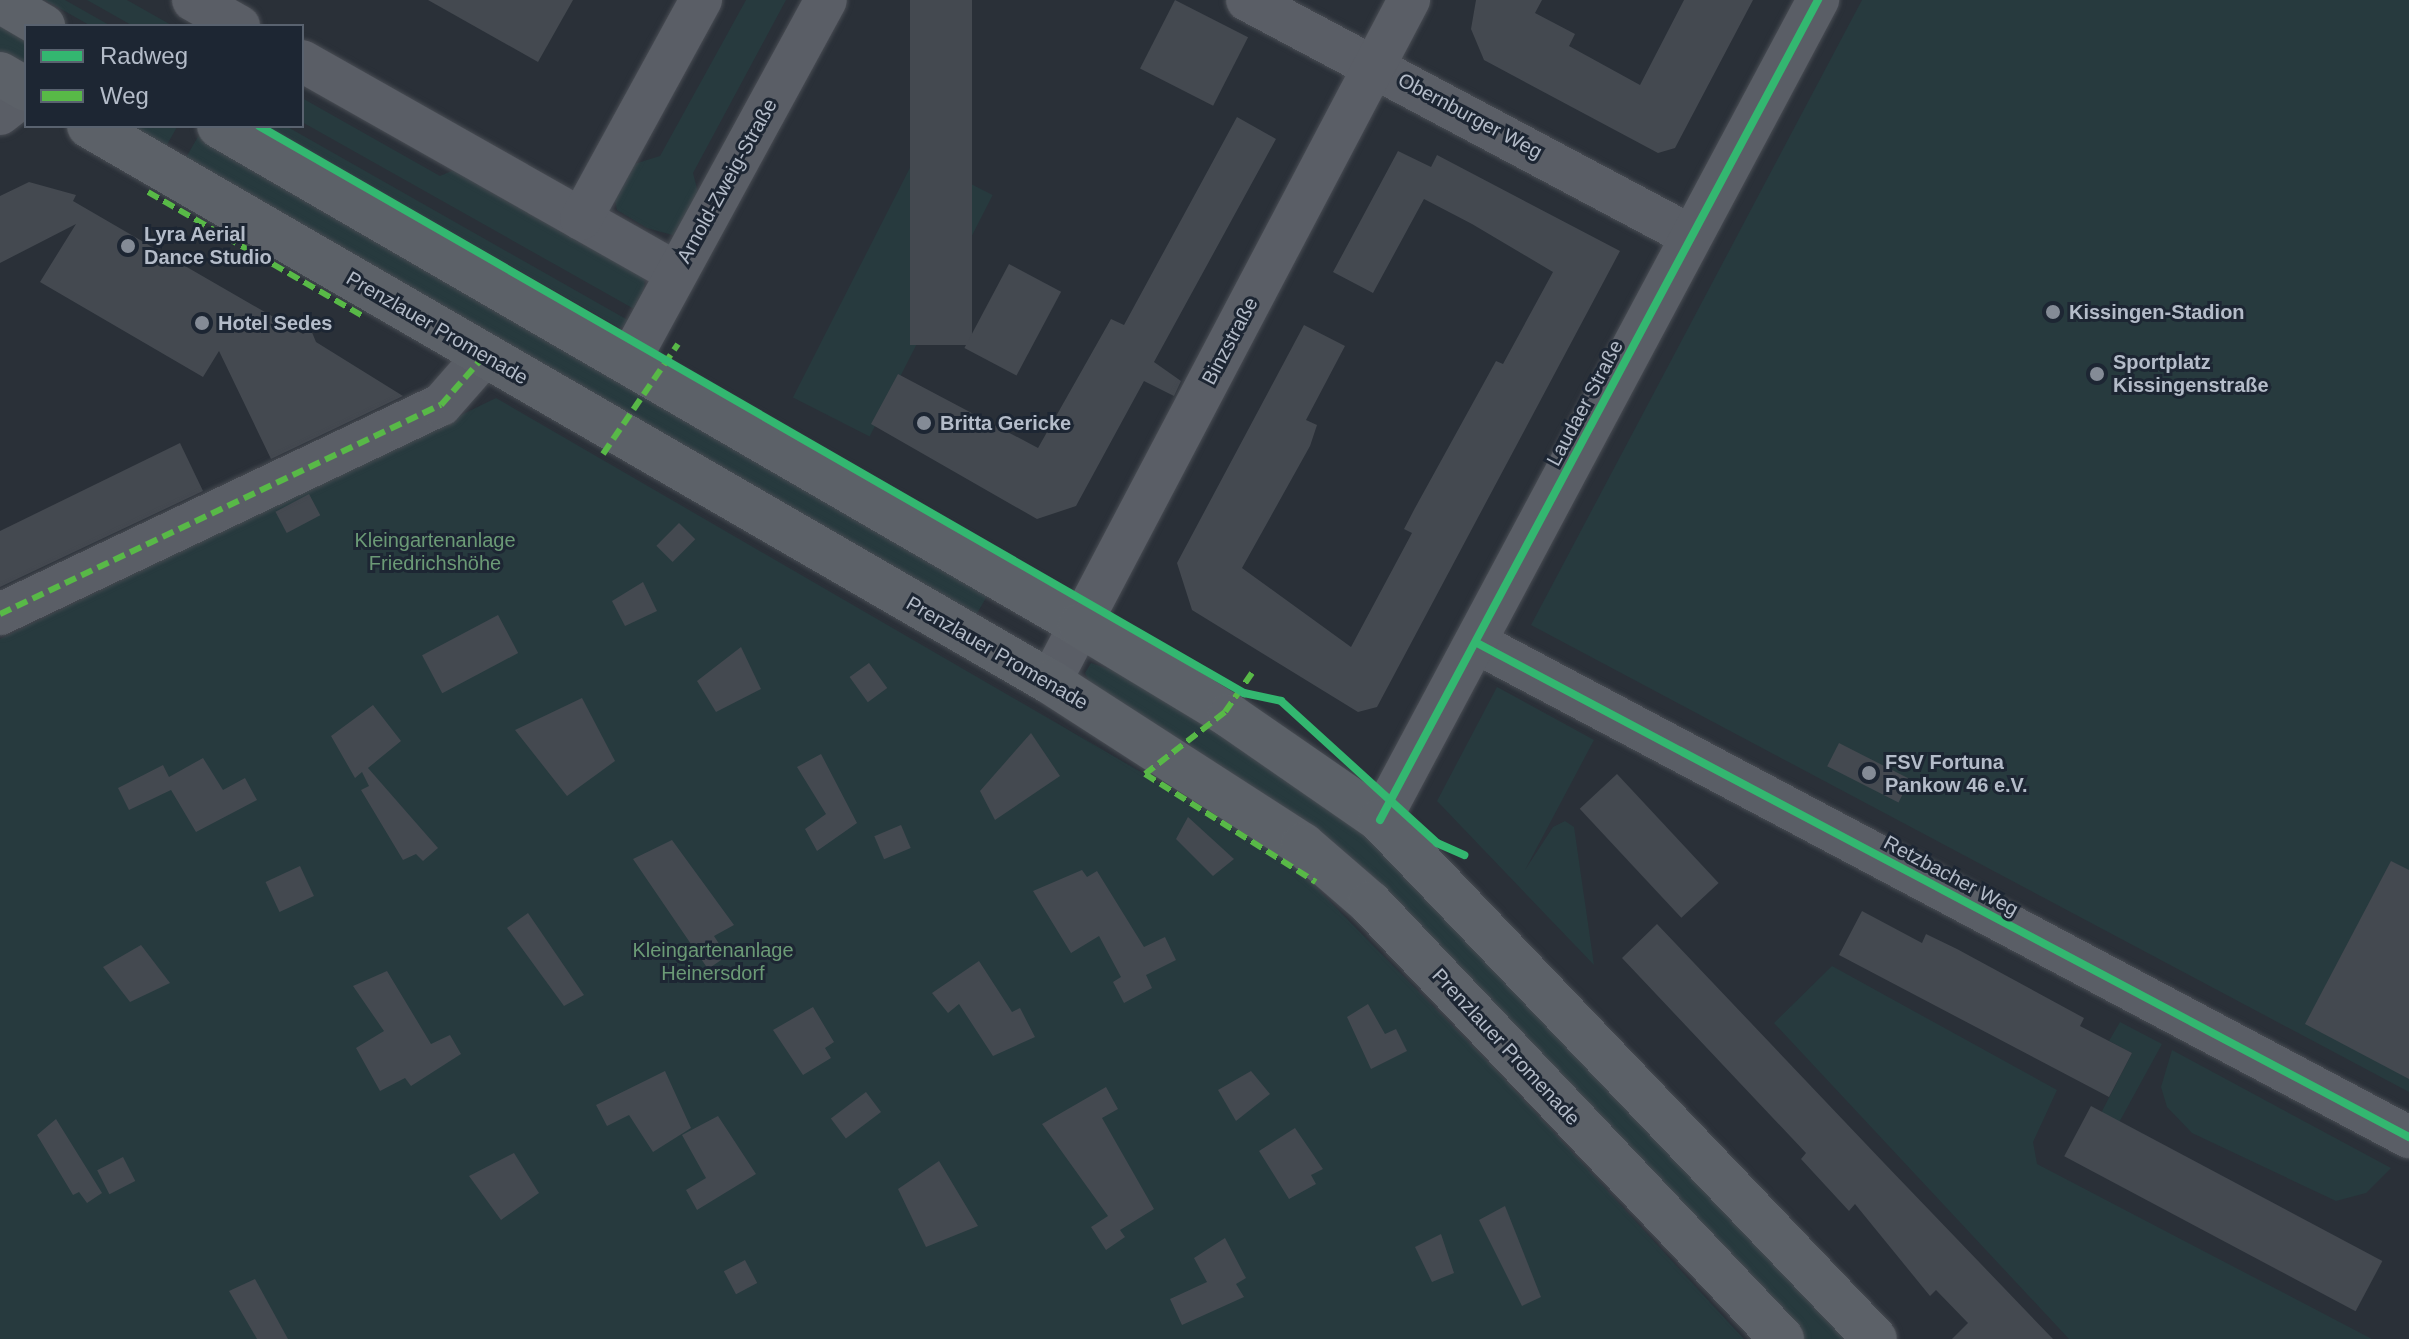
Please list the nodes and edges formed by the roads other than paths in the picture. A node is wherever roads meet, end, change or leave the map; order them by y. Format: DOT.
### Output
graph roads {
  1 [pos="193,0"];
  2 [pos="701,0"];
  3 [pos="826,0"];
  4 [pos="1247,0"];
  5 [pos="1409,0"];
  6 [pos="1818,0"];
  7 [pos="0,1"];
  8 [pos="40,24"];
  9 [pos="235,24"];
  10 [pos="304,62"];
  11 [pos="1375,65"];
  12 [pos="0,74"];
  13 [pos="24,90"];
  14 [pos="24,93"];
  15 [pos="0,114"];
  16 [pos="92,128"];
  17 [pos="222,128"];
  18 [pos="581,219"];
  19 [pos="1691,236"];
  20 [pos="676,273"];
  21 [pos="484,356"];
  22 [pos="628,363"];
  23 [pos="0,614"];
  24 [pos="1080,625"];
  25 [pos="1477,643"];
  26 [pos="1050,682"];
  27 [pos="1380,820"];
  28 [pos="2409,1137"];
  29 [pos="1782,1339"];
  30 [pos="1875,1339"];
  1 -- 9 [label="street"];
  2 -- 18 [label="street"];
  3 -- 20 [label="street, Arnold-Zweig-Straße"];
  4 -- 11 [label="street, Obernburger Weg"];
  5 -- 11 [label="street, Binzstraße"];
  6 -- 19 [label="street, Laudaer Straße"];
  7 -- 8 [label="main road"];
  10 -- 18 [label="street"];
  11 -- 19 [label="street, Obernburger Weg"];
  11 -- 24 [label="street, Binzstraße"];
  12 -- 13 [label="main road"];
  14 -- 15 [label="street"];
  16 -- 21 [label="main road, Prenzlauer Promenade"];
  17 -- 22 [label="main road"];
  18 -- 20 [label="street"];
  19 -- 25 [label="street, Laudaer Straße"];
  20 -- 22 [label="street, Arnold-Zweig-Straße"];
  21 -- 23 [label="street"];
  21 -- 26 [label="main road, Prenzlauer Promenade"];
  22 -- 24 [label="main road"];
  24 -- 26 [label="street, Binzstraße"];
  24 -- 27 [label="main road"];
  25 -- 27 [label="street, Laudaer Straße"];
  25 -- 28 [label="street, Retzbacher Weg"];
  26 -- 29 [label="main road, Prenzlauer Promenade"];
  27 -- 30 [label="main road"];
}
